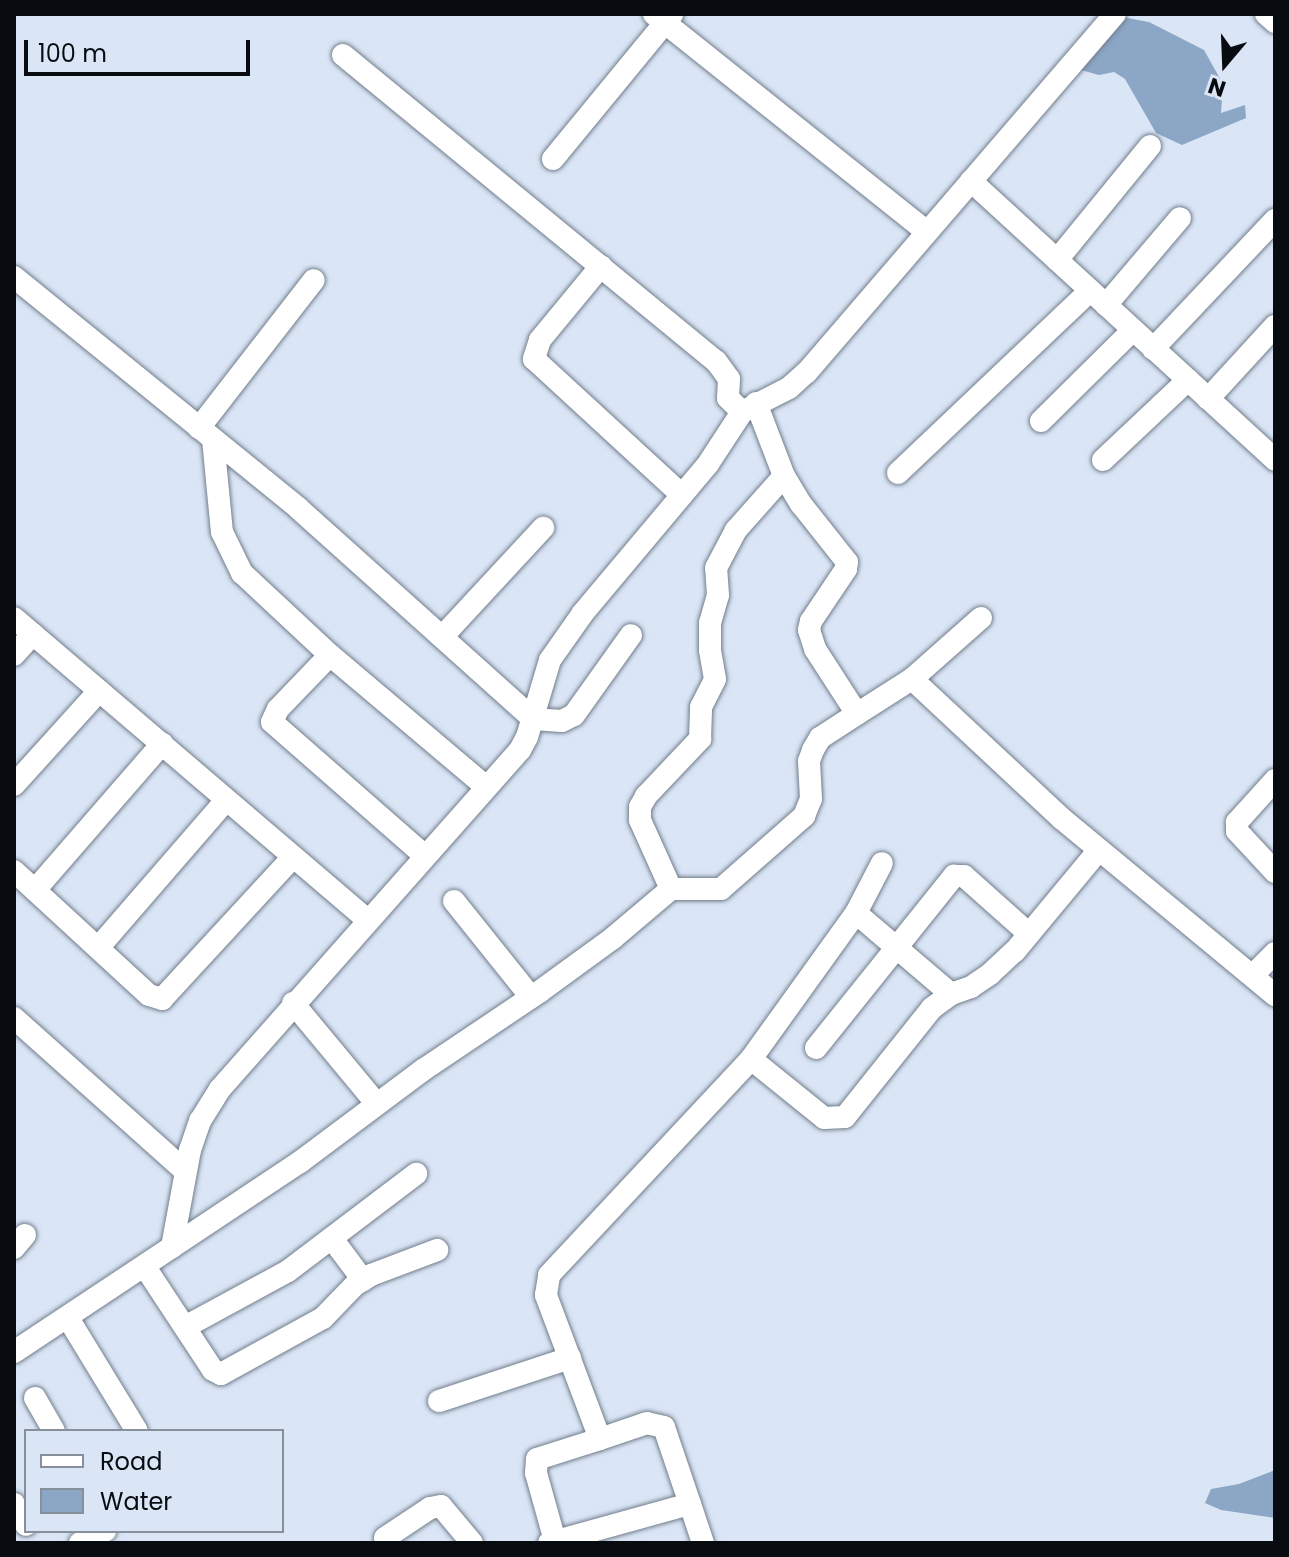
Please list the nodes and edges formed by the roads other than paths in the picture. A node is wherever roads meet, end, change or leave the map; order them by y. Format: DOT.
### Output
graph roads {
  1 [pos="1115,14"];
  2 [pos="1266,14"];
  3 [pos="663,17"];
  4 [pos="1275,22"];
  5 [pos="343,55"];
  6 [pos="1150,146"];
  7 [pos="553,159"];
  8 [pos="971,181"];
  9 [pos="1180,218"];
  10 [pos="1275,220"];
  11 [pos="927,232"];
  12 [pos="1057,260"];
  13 [pos="601,266"];
  14 [pos="14,277"];
  15 [pos="314,280"];
  16 [pos="1098,298"];
  17 [pos="1275,326"];
  18 [pos="1133,330"];
  19 [pos="1153,349"];
  20 [pos="1188,380"];
  21 [pos="1208,399"];
  22 [pos="749,407"];
  23 [pos="1041,421"];
  24 [pos="206,434"];
  25 [pos="1103,460"];
  26 [pos="1275,460"];
  27 [pos="898,473"];
  28 [pos="784,476"];
  29 [pos="682,495"];
  30 [pos="543,528"];
  31 [pos="14,618"];
  32 [pos="981,618"];
  33 [pos="33,634"];
  34 [pos="631,635"];
  35 [pos="442,637"];
  36 [pos="14,655"];
  37 [pos="330,655"];
  38 [pos="912,679"];
  39 [pos="99,691"];
  40 [pos="857,714"];
  41 [pos="533,719"];
  42 [pos="162,744"];
  43 [pos="1275,780"];
  44 [pos="14,785"];
  45 [pos="486,787"];
  46 [pos="226,800"];
  47 [pos="1099,850"];
  48 [pos="425,856"];
  49 [pos="293,857"];
  50 [pos="882,863"];
  51 [pos="14,871"];
  52 [pos="1275,872"];
  53 [pos="671,889"];
  54 [pos="35,890"];
  55 [pos="454,901"];
  56 [pos="856,913"];
  57 [pos="367,920"];
  58 [pos="1029,934"];
  59 [pos="897,947"];
  60 [pos="98,948"];
  61 [pos="1275,953"];
  62 [pos="1253,975"];
  63 [pos="951,994"];
  64 [pos="1275,995"];
  65 [pos="531,997"];
  66 [pos="293,1003"];
  67 [pos="14,1018"];
  68 [pos="816,1048"];
  69 [pos="751,1059"];
  70 [pos="377,1104"];
  71 [pos="184,1170"];
  72 [pos="416,1174"];
  73 [pos="333,1240"];
  74 [pos="172,1247"];
  75 [pos="437,1250"];
  76 [pos="145,1267"];
  77 [pos="363,1280"];
  78 [pos="68,1318"];
  79 [pos="185,1327"];
  80 [pos="14,1352"];
  81 [pos="570,1358"];
  82 [pos="35,1398"];
  83 [pos="439,1401"];
  84 [pos="53,1429"];
  85 [pos="136,1429"];
  86 [pos="600,1439"];
  87 [pos="14,1504"];
  88 [pos="690,1504"];
  89 [pos="24,1522"];
  90 [pos="101,1533"];
  91 [pos="385,1538"];
  92 [pos="552,1542"];
  93 [pos="80,1543"];
  94 [pos="472,1543"];
  95 [pos="703,1543"];
  1 -- 8 [label="street"];
  2 -- 4 [label="street"];
  3 -- 7 [label="street"];
  3 -- 11 [label="street"];
  5 -- 13 [label="street"];
  6 -- 12 [label="street"];
  8 -- 11 [label="street"];
  8 -- 12 [label="street"];
  9 -- 16 [label="street"];
  10 -- 19 [label="street"];
  11 -- 22 [label="street"];
  12 -- 16 [label="street"];
  13 -- 22 [label="street"];
  13 -- 29 [label="street"];
  14 -- 24 [label="street"];
  15 -- 24 [label="street"];
  16 -- 18 [label="street"];
  16 -- 27 [label="street"];
  17 -- 21 [label="street"];
  18 -- 19 [label="street"];
  18 -- 23 [label="street"];
  19 -- 20 [label="street"];
  20 -- 21 [label="street"];
  20 -- 25 [label="street"];
  21 -- 26 [label="street"];
  22 -- 28 [label="street"];
  22 -- 29 [label="street"];
  24 -- 35 [label="street"];
  24 -- 37 [label="street"];
  28 -- 40 [label="street"];
  28 -- 53 [label="street"];
  29 -- 41 [label="street"];
  30 -- 35 [label="street"];
  31 -- 33 [label="street"];
  32 -- 38 [label="street"];
  33 -- 36 [label="street"];
  33 -- 39 [label="street"];
  34 -- 41 [label="street"];
  35 -- 41 [label="street"];
  37 -- 45 [label="street"];
  37 -- 48 [label="street"];
  38 -- 40 [label="street"];
  38 -- 47 [label="street"];
  39 -- 42 [label="street"];
  39 -- 44 [label="street"];
  40 -- 53 [label="street"];
  41 -- 45 [label="street"];
  42 -- 46 [label="street"];
  42 -- 54 [label="street"];
  43 -- 52 [label="street"];
  45 -- 48 [label="street"];
  46 -- 49 [label="street"];
  46 -- 60 [label="street"];
  47 -- 58 [label="street"];
  47 -- 62 [label="street"];
  48 -- 57 [label="street"];
  49 -- 57 [label="street"];
  49 -- 60 [label="street"];
  50 -- 56 [label="street"];
  51 -- 54 [label="street"];
  53 -- 65 [label="street"];
  54 -- 60 [label="street"];
  55 -- 65 [label="street"];
  56 -- 59 [label="street"];
  56 -- 69 [label="street"];
  57 -- 66 [label="street"];
  58 -- 59 [label="street"];
  58 -- 63 [label="street"];
  59 -- 63 [label="street"];
  59 -- 68 [label="street"];
  61 -- 62 [label="street"];
  62 -- 64 [label="street"];
  63 -- 69 [label="street"];
  65 -- 70 [label="street"];
  66 -- 70 [label="street"];
  66 -- 71 [label="street"];
  67 -- 71 [label="street"];
  69 -- 81 [label="street"];
  70 -- 74 [label="street"];
  71 -- 74 [label="street"];
  72 -- 73 [label="street"];
  73 -- 77 [label="street"];
  73 -- 79 [label="street"];
  74 -- 76 [label="street"];
  75 -- 77 [label="street"];
  76 -- 78 [label="street"];
  76 -- 79 [label="street"];
  77 -- 79 [label="street"];
  78 -- 80 [label="street"];
  78 -- 85 [label="street"];
  81 -- 83 [label="street"];
  81 -- 86 [label="street"];
  82 -- 84 [label="street"];
  86 -- 88 [label="street"];
  86 -- 92 [label="street"];
  87 -- 89 [label="street"];
  88 -- 92 [label="street"];
  88 -- 95 [label="street"];
  90 -- 93 [label="street"];
  91 -- 94 [label="street"];
}
